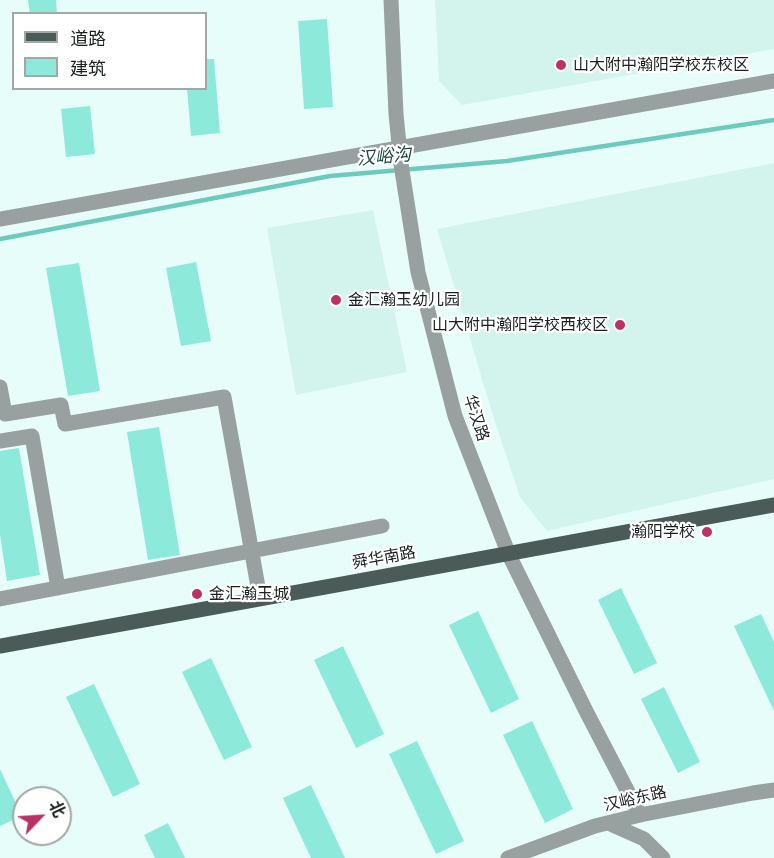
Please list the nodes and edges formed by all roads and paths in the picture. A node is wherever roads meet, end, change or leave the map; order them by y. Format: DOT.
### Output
graph roads {
  1 [pos="391,0"];
  2 [pos="774,81"];
  3 [pos="399,147"];
  4 [pos="0,219"];
  5 [pos="0,387"];
  6 [pos="0,441"];
  7 [pos="774,505"];
  8 [pos="382,526"];
  9 [pos="251,551"];
  10 [pos="508,555"];
  11 [pos="58,588"];
  12 [pos="260,598"];
  13 [pos="0,599"];
  14 [pos="0,646"];
  15 [pos="774,790"];
  16 [pos="640,815"];
  17 [pos="608,823"];
  18 [pos="508,858"];
  19 [pos="663,858"];
  1 -- 3 [label="street, 华汉路"];
  2 -- 3 [label="street"];
  3 -- 4 [label="street"];
  3 -- 10 [label="street, 华汉路"];
  5 -- 9 [label="street"];
  6 -- 11 [label="street"];
  7 -- 10 [label="main road, 舜华南路"];
  8 -- 9 [label="street"];
  9 -- 11 [label="street"];
  9 -- 12 [label="street"];
  10 -- 12 [label="main road, 舜华南路"];
  10 -- 16 [label="street, 华汉路"];
  11 -- 13 [label="street"];
  12 -- 14 [label="main road, 舜华南路"];
  15 -- 16 [label="street, 汉峪东路"];
  16 -- 17 [label="street, 汉峪东路"];
  17 -- 18 [label="street, 汉峪东路"];
  17 -- 19 [label="street"];
}
